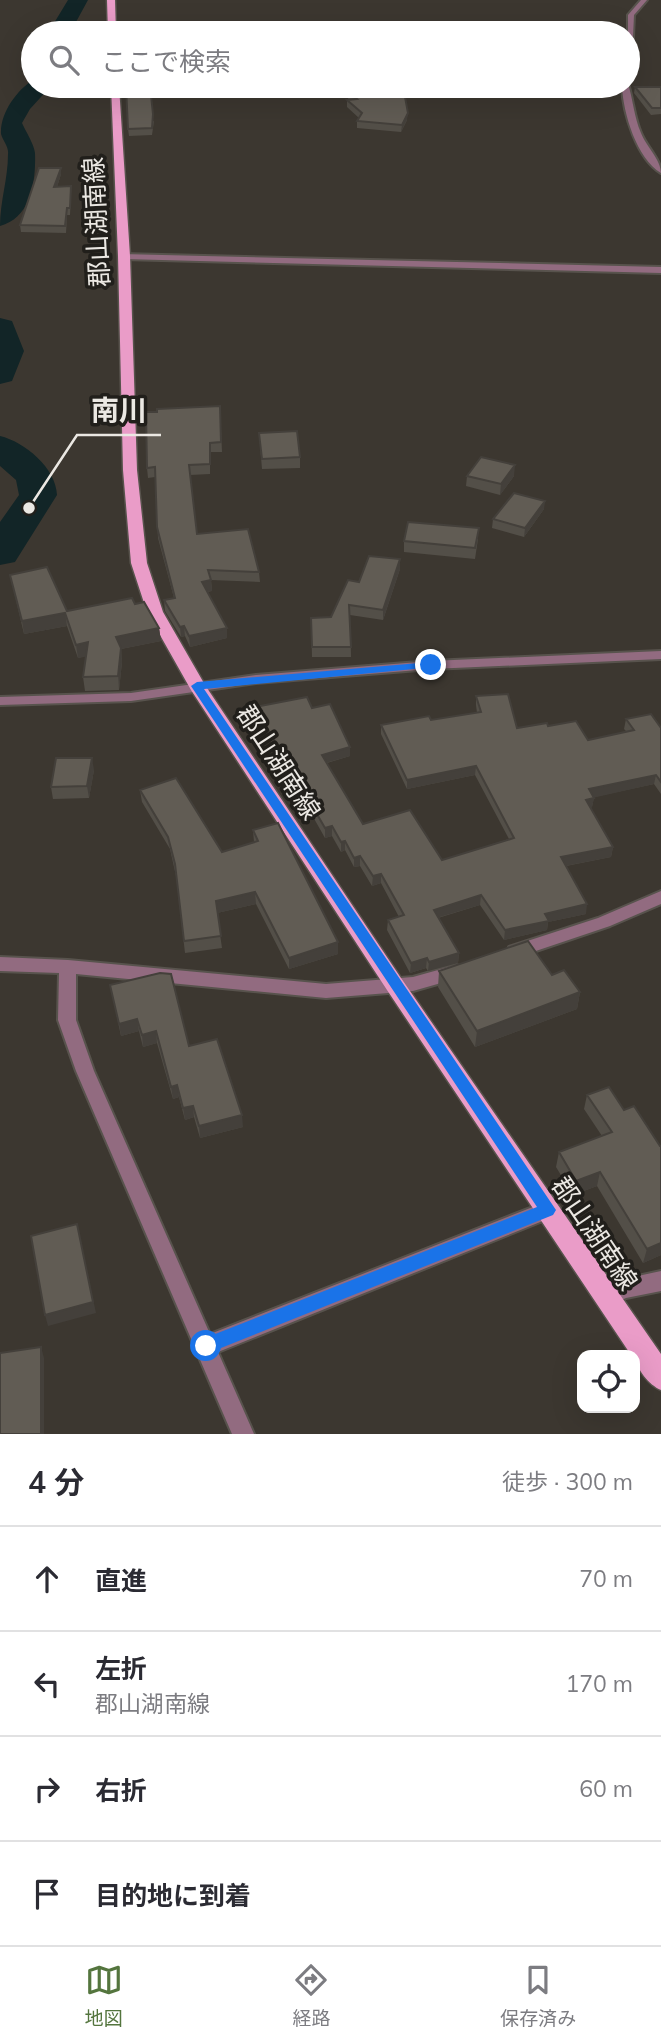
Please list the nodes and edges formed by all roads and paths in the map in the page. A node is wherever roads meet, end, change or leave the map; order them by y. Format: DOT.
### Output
graph roads {
  1 [pos="111,0"];
  2 [pos="644,0"];
  3 [pos="112,21"];
  4 [pos="631,21"];
  5 [pos="116,98"];
  6 [pos="628,98"];
  7 [pos="661,171"];
  8 [pos="124,256"];
  9 [pos="661,270"];
  10 [pos="661,655"];
  11 [pos="197,686"];
  12 [pos="0,701"];
  13 [pos="661,897"];
  14 [pos="502,956"];
  15 [pos="0,964"];
  16 [pos="477,965"];
  17 [pos="68,967"];
  18 [pos="394,984"];
  19 [pos="548,1210"];
  20 [pos="661,1281"];
  21 [pos="607,1297"];
  22 [pos="206,1346"];
  23 [pos="661,1377"];
  24 [pos="243,1434"];
  1 -- 3 [label="main road"];
  2 -- 4 [label="street"];
  5 -- 8 [label="main road, 郡山湖南線"];
  6 -- 7 [label="street"];
  8 -- 9 [label="street"];
  8 -- 11 [label="main road, 郡山湖南線"];
  10 -- 11 [label="street"];
  11 -- 12 [label="street"];
  11 -- 18 [label="main road, 郡山湖南線"];
  13 -- 14 [label="street"];
  15 -- 17 [label="street"];
  16 -- 18 [label="street"];
  17 -- 18 [label="street"];
  17 -- 22 [label="street"];
  18 -- 19 [label="main road, 郡山湖南線"];
  19 -- 21 [label="main road, 郡山湖南線"];
  19 -- 22 [label="street"];
  20 -- 21 [label="street"];
  21 -- 23 [label="main road, 郡山湖南線"];
  22 -- 24 [label="street"];
}
